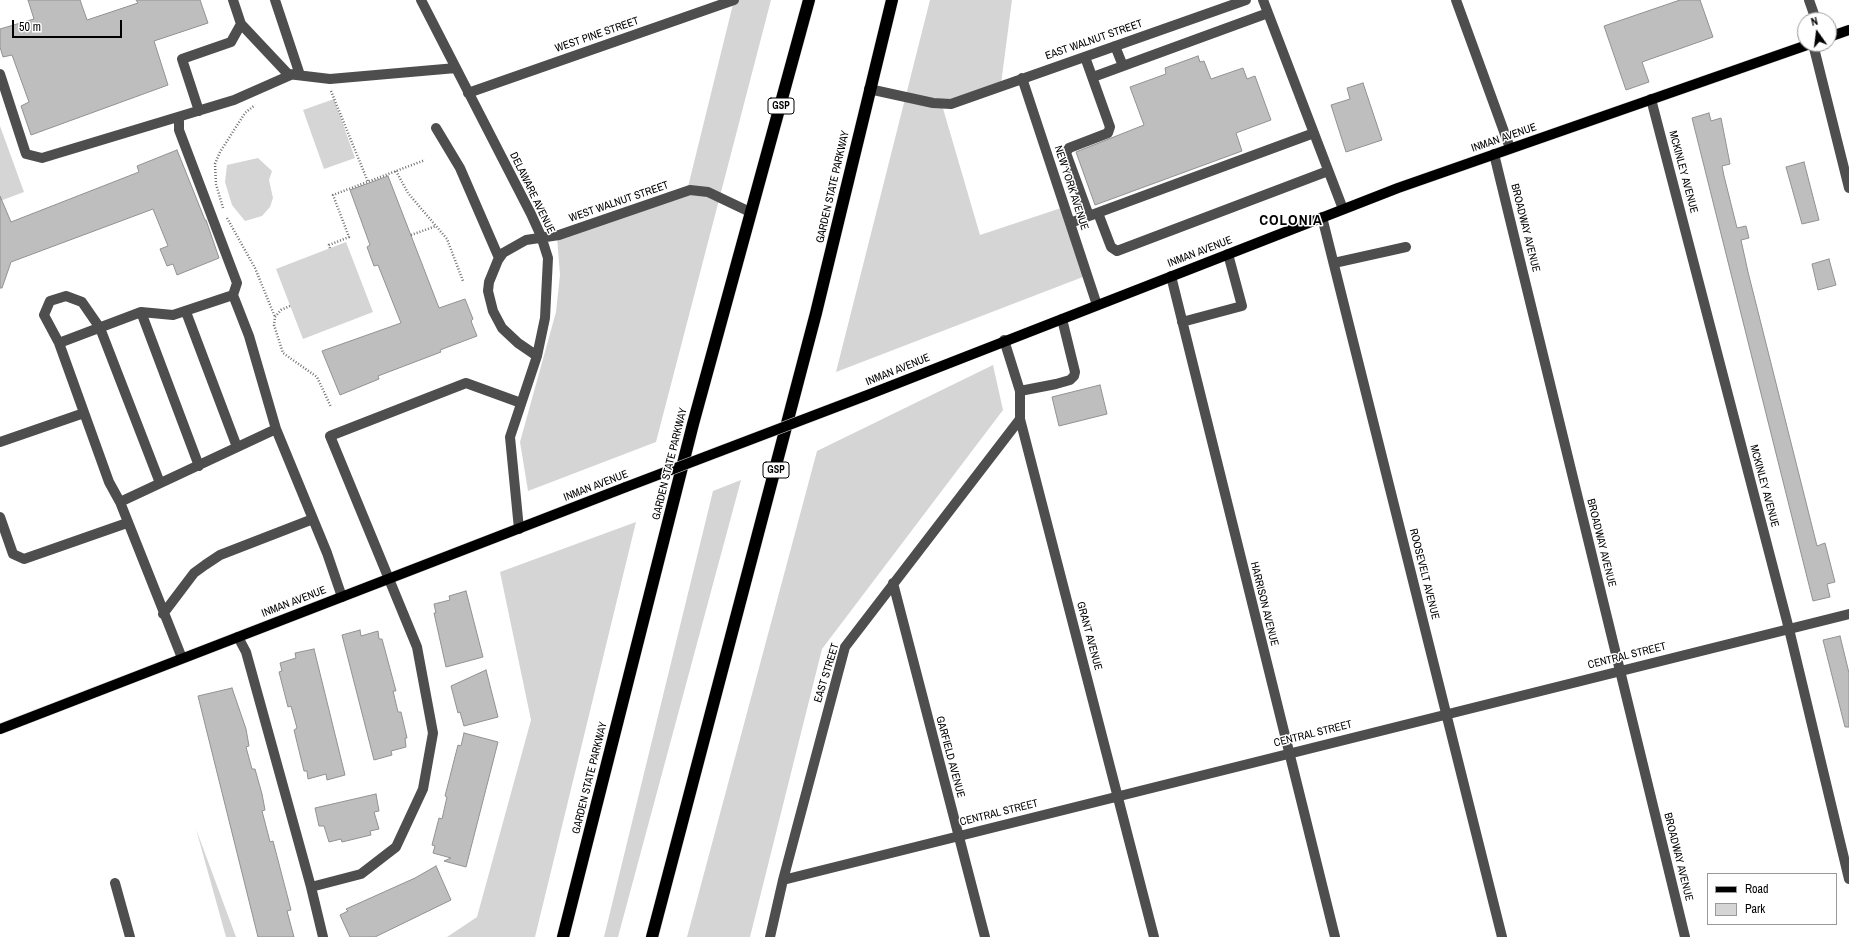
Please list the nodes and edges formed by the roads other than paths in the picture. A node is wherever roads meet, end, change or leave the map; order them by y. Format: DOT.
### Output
graph roads {
  1 [pos="233,0"];
  2 [pos="275,0"];
  3 [pos="421,0"];
  4 [pos="734,0"];
  5 [pos="809,0"];
  6 [pos="892,0"];
  7 [pos="1246,0"];
  8 [pos="1263,0"];
  9 [pos="1456,0"];
  10 [pos="1809,0"];
  11 [pos="1813,12"];
  12 [pos="1268,13"];
  13 [pos="241,24"];
  14 [pos="1849,30"];
  15 [pos="1837,34"];
  16 [pos="1115,46"];
  17 [pos="1797,49"];
  18 [pos="1813,52"];
  19 [pos="1085,57"];
  20 [pos="1123,66"];
  21 [pos="456,68"];
  22 [pos="0,74"];
  23 [pos="296,75"];
  24 [pos="1093,77"];
  25 [pos="1022,78"];
  26 [pos="870,89"];
  27 [pos="468,93"];
  28 [pos="1651,99"];
  29 [pos="199,110"];
  30 [pos="179,117"];
  31 [pos="436,128"];
  32 [pos="1314,133"];
  33 [pos="1510,148"];
  34 [pos="1494,154"];
  35 [pos="1328,171"];
  36 [pos="1849,188"];
  37 [pos="1343,209"];
  38 [pos="750,212"];
  39 [pos="1093,214"];
  40 [pos="1322,217"];
  41 [pos="1070,223"];
  42 [pos="541,236"];
  43 [pos="1406,247"];
  44 [pos="1228,254"];
  45 [pos="499,258"];
  46 [pos="1334,263"];
  47 [pos="1171,276"];
  48 [pos="233,295"];
  49 [pos="1097,305"];
  50 [pos="141,312"];
  51 [pos="186,312"];
  52 [pos="1062,319"];
  53 [pos="1182,322"];
  54 [pos="100,328"];
  55 [pos="1004,340"];
  56 [pos="59,343"];
  57 [pos="537,356"];
  58 [pos="1020,391"];
  59 [pos="521,404"];
  60 [pos="84,413"];
  61 [pos="1020,419"];
  62 [pos="276,429"];
  63 [pos="0,442"];
  64 [pos="237,447"];
  65 [pos="199,466"];
  66 [pos="160,483"];
  67 [pos="120,502"];
  68 [pos="0,517"];
  69 [pos="313,519"];
  70 [pos="127,523"];
  71 [pos="519,528"];
  72 [pos="388,579"];
  73 [pos="893,583"];
  74 [pos="342,597"];
  75 [pos="163,614"];
  76 [pos="1849,614"];
  77 [pos="1789,629"];
  78 [pos="238,637"];
  79 [pos="182,658"];
  80 [pos="1620,670"];
  81 [pos="1446,714"];
  82 [pos="0,729"];
  83 [pos="1289,752"];
  84 [pos="1118,796"];
  85 [pos="959,836"];
  86 [pos="1849,879"];
  87 [pos="783,880"];
  88 [pos="115,883"];
  89 [pos="310,887"];
  90 [pos="130,937"];
  91 [pos="323,937"];
  92 [pos="563,937"];
  93 [pos="652,937"];
  94 [pos="770,937"];
  95 [pos="985,937"];
  96 [pos="1154,937"];
  97 [pos="1335,937"];
  98 [pos="1502,937"];
  99 [pos="1686,937"];
  1 -- 13 [label="street"];
  2 -- 23 [label="street"];
  3 -- 21 [label="street, DELAWARE AVENUE"];
  4 -- 27 [label="street, WEST PINE STREET"];
  5 -- 38 [label="highway, GARDEN STATE PARKWAY / GSP"];
  6 -- 26 [label="highway, GARDEN STATE PARKWAY / GSP"];
  7 -- 16 [label="street, EAST WALNUT STREET"];
  8 -- 12 [label="street"];
  9 -- 33 [label="street"];
  10 -- 11 [label="street"];
  12 -- 20 [label="street"];
  12 -- 32 [label="street"];
  13 -- 23 [label="street"];
  13 -- 29 [label="street"];
  14 -- 15 [label="main road"];
  16 -- 19 [label="street, EAST WALNUT STREET"];
  16 -- 20 [label="street"];
  17 -- 28 [label="main road, INMAN AVENUE"];
  18 -- 36 [label="street"];
  19 -- 24 [label="street"];
  19 -- 25 [label="street, EAST WALNUT STREET"];
  20 -- 24 [label="street"];
  21 -- 23 [label="street"];
  21 -- 27 [label="street, DELAWARE AVENUE"];
  22 -- 30 [label="street"];
  23 -- 29 [label="street"];
  24 -- 39 [label="street"];
  25 -- 26 [label="street, EAST WALNUT STREET"];
  25 -- 41 [label="street, NEW YORK AVENUE"];
  26 -- 93 [label="highway, GARDEN STATE PARKWAY / GSP"];
  27 -- 42 [label="street, DELAWARE AVENUE"];
  28 -- 33 [label="main road, INMAN AVENUE"];
  28 -- 77 [label="street, MCKINLEY AVENUE"];
  29 -- 30 [label="street"];
  30 -- 48 [label="street"];
  31 -- 45 [label="street"];
  32 -- 35 [label="street"];
  32 -- 39 [label="street"];
  33 -- 34 [label="main road, INMAN AVENUE"];
  34 -- 37 [label="main road, INMAN AVENUE"];
  34 -- 80 [label="street, BROADWAY AVENUE"];
  35 -- 37 [label="street"];
  35 -- 39 [label="street"];
  37 -- 40 [label="main road, INMAN AVENUE"];
  38 -- 42 [label="street, WEST WALNUT STREET"];
  38 -- 92 [label="highway, GARDEN STATE PARKWAY / GSP"];
  39 -- 41 [label="street"];
  40 -- 44 [label="main road, INMAN AVENUE"];
  40 -- 46 [label="street, ROOSEVELT AVENUE"];
  41 -- 49 [label="street, NEW YORK AVENUE"];
  42 -- 45 [label="street, WEST WALNUT STREET"];
  42 -- 57 [label="street, DELAWARE AVENUE"];
  43 -- 46 [label="street"];
  44 -- 47 [label="main road, INMAN AVENUE"];
  44 -- 53 [label="street"];
  45 -- 57 [label="street"];
  46 -- 81 [label="street, ROOSEVELT AVENUE"];
  47 -- 49 [label="main road, INMAN AVENUE"];
  47 -- 53 [label="street, HARRISON AVENUE"];
  48 -- 51 [label="street"];
  48 -- 62 [label="street"];
  49 -- 52 [label="main road, INMAN AVENUE"];
  50 -- 51 [label="street"];
  50 -- 54 [label="street"];
  50 -- 65 [label="street"];
  51 -- 64 [label="street"];
  52 -- 55 [label="main road, INMAN AVENUE"];
  52 -- 58 [label="street"];
  53 -- 83 [label="street, HARRISON AVENUE"];
  54 -- 56 [label="street"];
  54 -- 56 [label="street"];
  54 -- 66 [label="street"];
  55 -- 58 [label="street, GRANT AVENUE"];
  55 -- 71 [label="main road, INMAN AVENUE, bridge"];
  56 -- 60 [label="street"];
  57 -- 59 [label="street, DELAWARE AVENUE"];
  58 -- 61 [label="street, GRANT AVENUE"];
  59 -- 71 [label="street, DELAWARE AVENUE"];
  59 -- 72 [label="street"];
  60 -- 63 [label="street"];
  60 -- 67 [label="street"];
  61 -- 73 [label="street, EAST STREET"];
  61 -- 84 [label="street, GRANT AVENUE"];
  62 -- 64 [label="street"];
  62 -- 69 [label="street"];
  64 -- 65 [label="street"];
  65 -- 66 [label="street"];
  66 -- 67 [label="street"];
  67 -- 70 [label="street"];
  68 -- 70 [label="street"];
  69 -- 74 [label="street"];
  69 -- 75 [label="street"];
  70 -- 75 [label="street"];
  71 -- 72 [label="main road, INMAN AVENUE"];
  72 -- 74 [label="main road, INMAN AVENUE"];
  72 -- 89 [label="street"];
  73 -- 85 [label="street, GARFIELD AVENUE"];
  73 -- 87 [label="street, EAST STREET"];
  74 -- 78 [label="main road, INMAN AVENUE"];
  75 -- 79 [label="street"];
  76 -- 77 [label="street, CENTRAL STREET"];
  77 -- 80 [label="street, CENTRAL STREET"];
  77 -- 86 [label="street, MCKINLEY AVENUE"];
  78 -- 79 [label="main road, INMAN AVENUE"];
  78 -- 89 [label="street"];
  79 -- 82 [label="main road, INMAN AVENUE"];
  80 -- 81 [label="street, CENTRAL STREET"];
  80 -- 99 [label="street, BROADWAY AVENUE"];
  81 -- 83 [label="street, CENTRAL STREET"];
  81 -- 98 [label="street, ROOSEVELT AVENUE"];
  83 -- 84 [label="street, CENTRAL STREET"];
  83 -- 97 [label="street, HARRISON AVENUE"];
  84 -- 85 [label="street, CENTRAL STREET"];
  84 -- 96 [label="street, GRANT AVENUE"];
  85 -- 87 [label="street, CENTRAL STREET"];
  85 -- 95 [label="street, GARFIELD AVENUE"];
  87 -- 94 [label="street, EAST STREET"];
  88 -- 90 [label="street"];
  89 -- 91 [label="street"];
}
